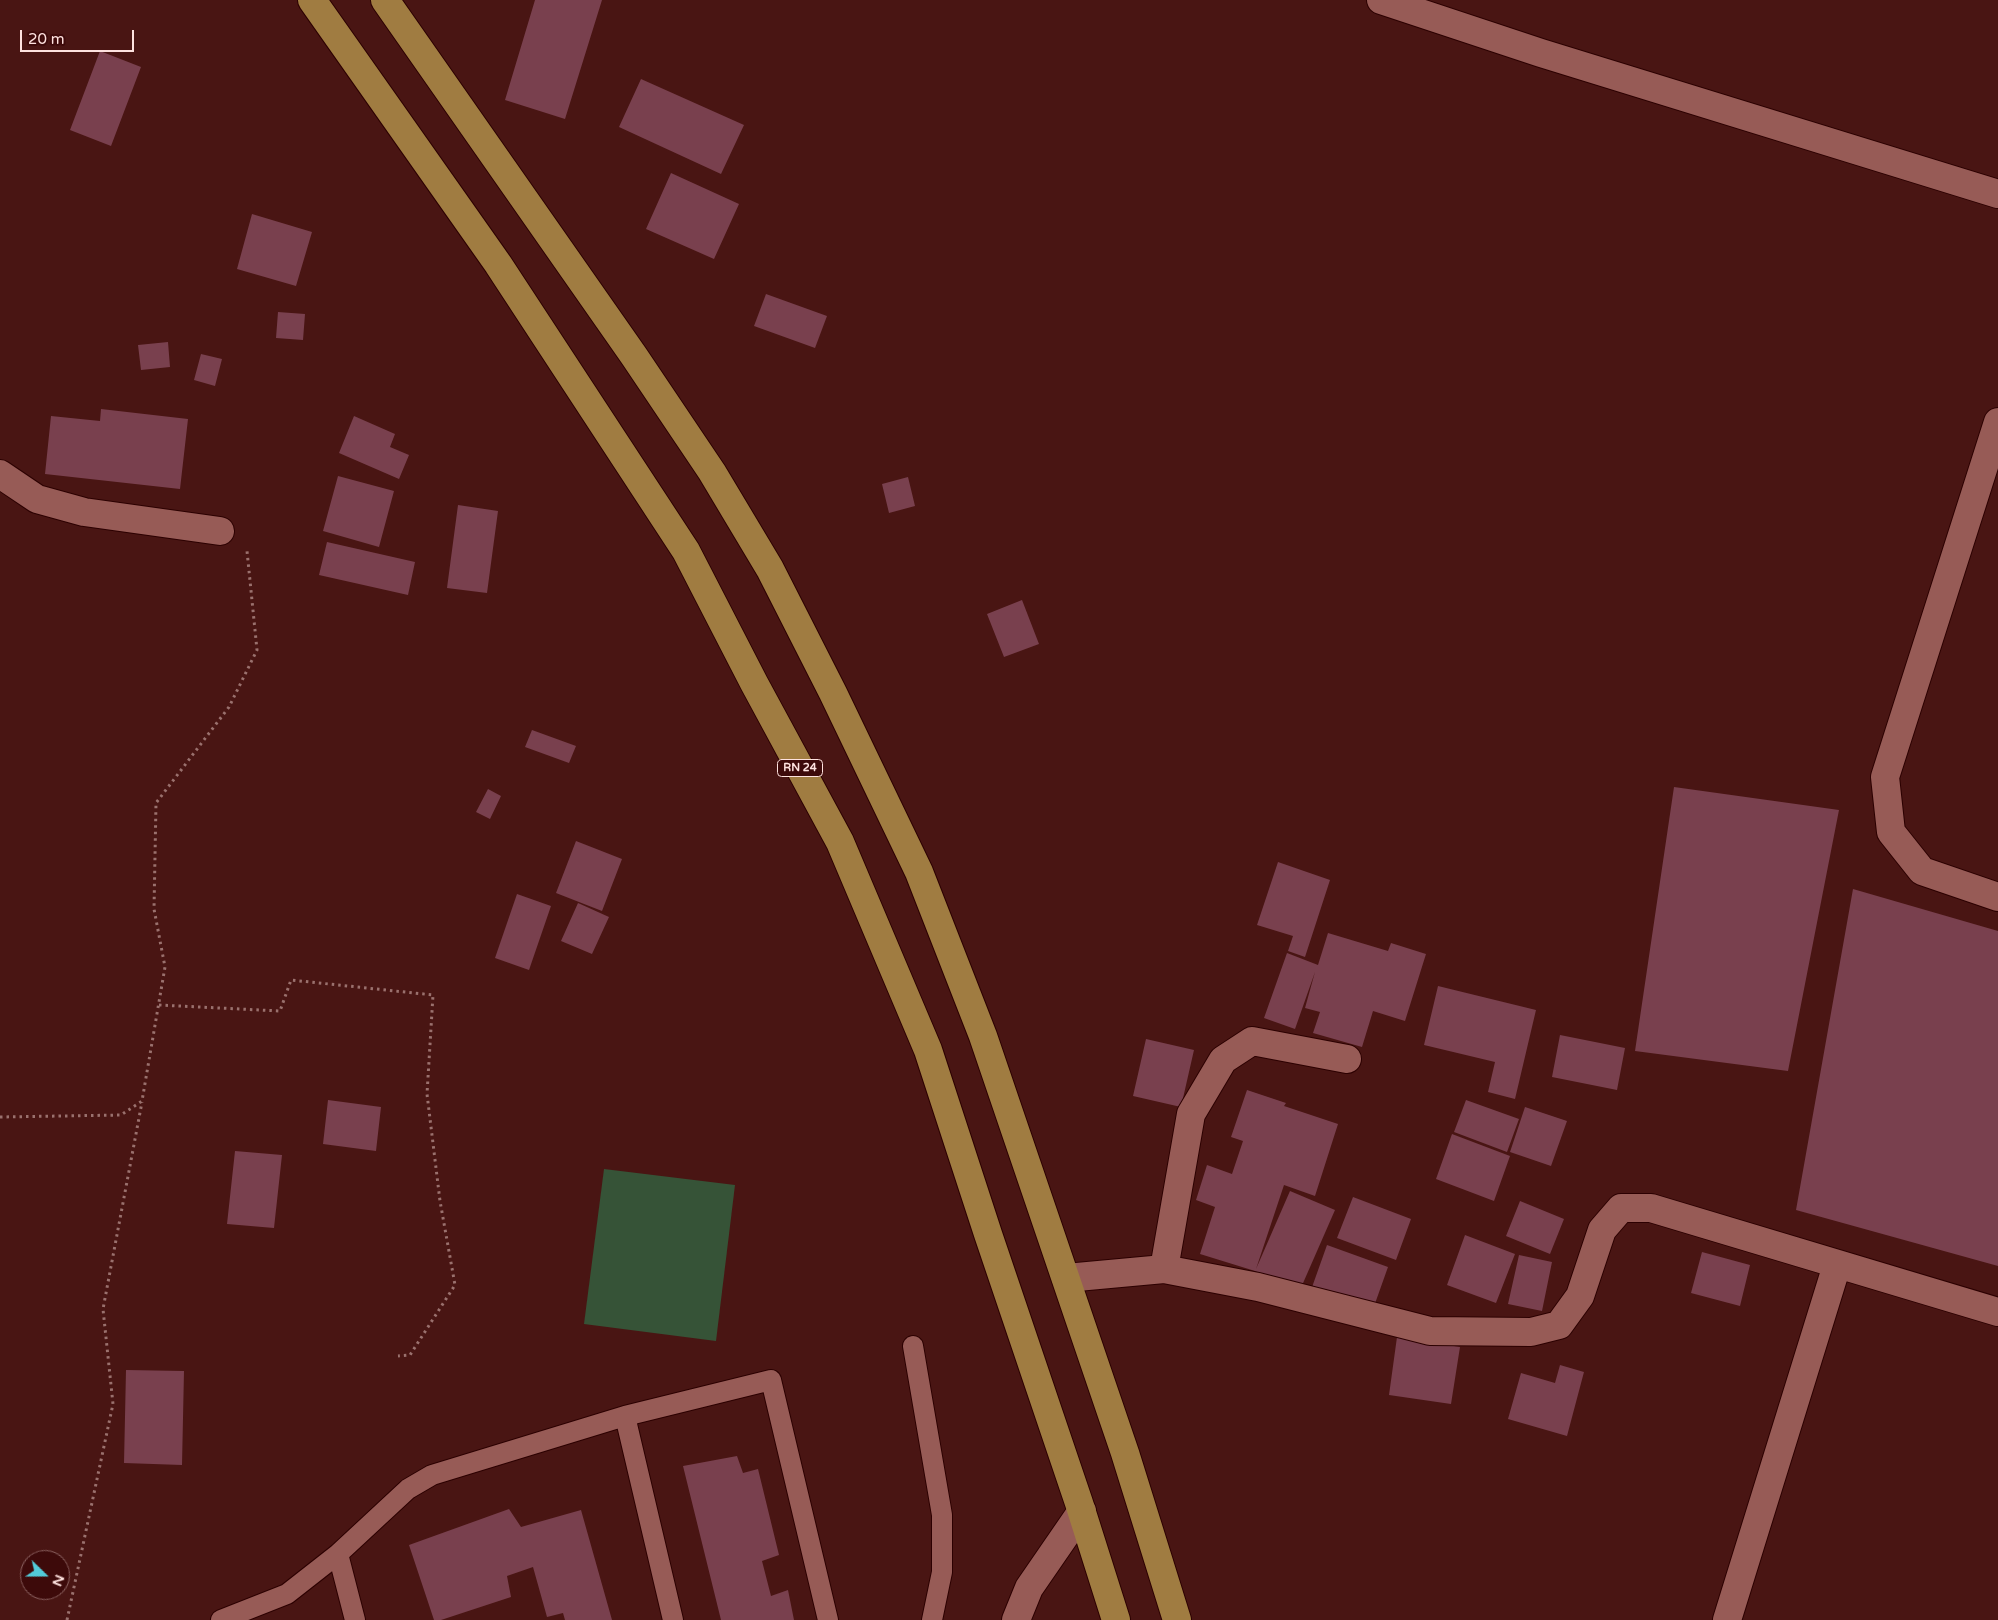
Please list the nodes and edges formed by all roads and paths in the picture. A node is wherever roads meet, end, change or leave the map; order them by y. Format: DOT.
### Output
graph roads {
  1 [pos="312,0"];
  2 [pos="385,0"];
  3 [pos="1381,0"];
  4 [pos="1998,194"];
  5 [pos="1998,422"];
  6 [pos="0,474"];
  7 [pos="220,531"];
  8 [pos="1998,897"];
  9 [pos="159,1005"];
  10 [pos="1347,1059"];
  11 [pos="142,1101"];
  12 [pos="0,1117"];
  13 [pos="1837,1264"];
  14 [pos="1164,1269"];
  15 [pos="1066,1278"];
  16 [pos="1998,1312"];
  17 [pos="913,1346"];
  18 [pos="398,1356"];
  19 [pos="625,1416"];
  20 [pos="1082,1511"];
  21 [pos="338,1554"];
  22 [pos="67,1620"];
  23 [pos="221,1620"];
  24 [pos="355,1620"];
  25 [pos="673,1620"];
  26 [pos="828,1620"];
  27 [pos="932,1620"];
  28 [pos="1016,1620"];
  29 [pos="1116,1620"];
  30 [pos="1177,1620"];
  31 [pos="1727,1620"];
  1 -- 20 [label="highway, RN 24"];
  2 -- 15 [label="highway"];
  3 -- 4 [label="street"];
  5 -- 8 [label="street"];
  6 -- 7 [label="street"];
  7 -- 9 [label="path"];
  9 -- 11 [label="path"];
  9 -- 18 [label="path"];
  10 -- 14 [label="street"];
  11 -- 12 [label="path"];
  11 -- 22 [label="path"];
  13 -- 14 [label="street"];
  13 -- 16 [label="street"];
  13 -- 31 [label="street"];
  14 -- 15 [label="street"];
  15 -- 30 [label="highway"];
  17 -- 27 [label="lane"];
  19 -- 21 [label="lane"];
  19 -- 25 [label="lane"];
  19 -- 26 [label="lane"];
  20 -- 28 [label="street"];
  20 -- 29 [label="highway, RN 24"];
  21 -- 23 [label="lane"];
  21 -- 24 [label="lane"];
}
